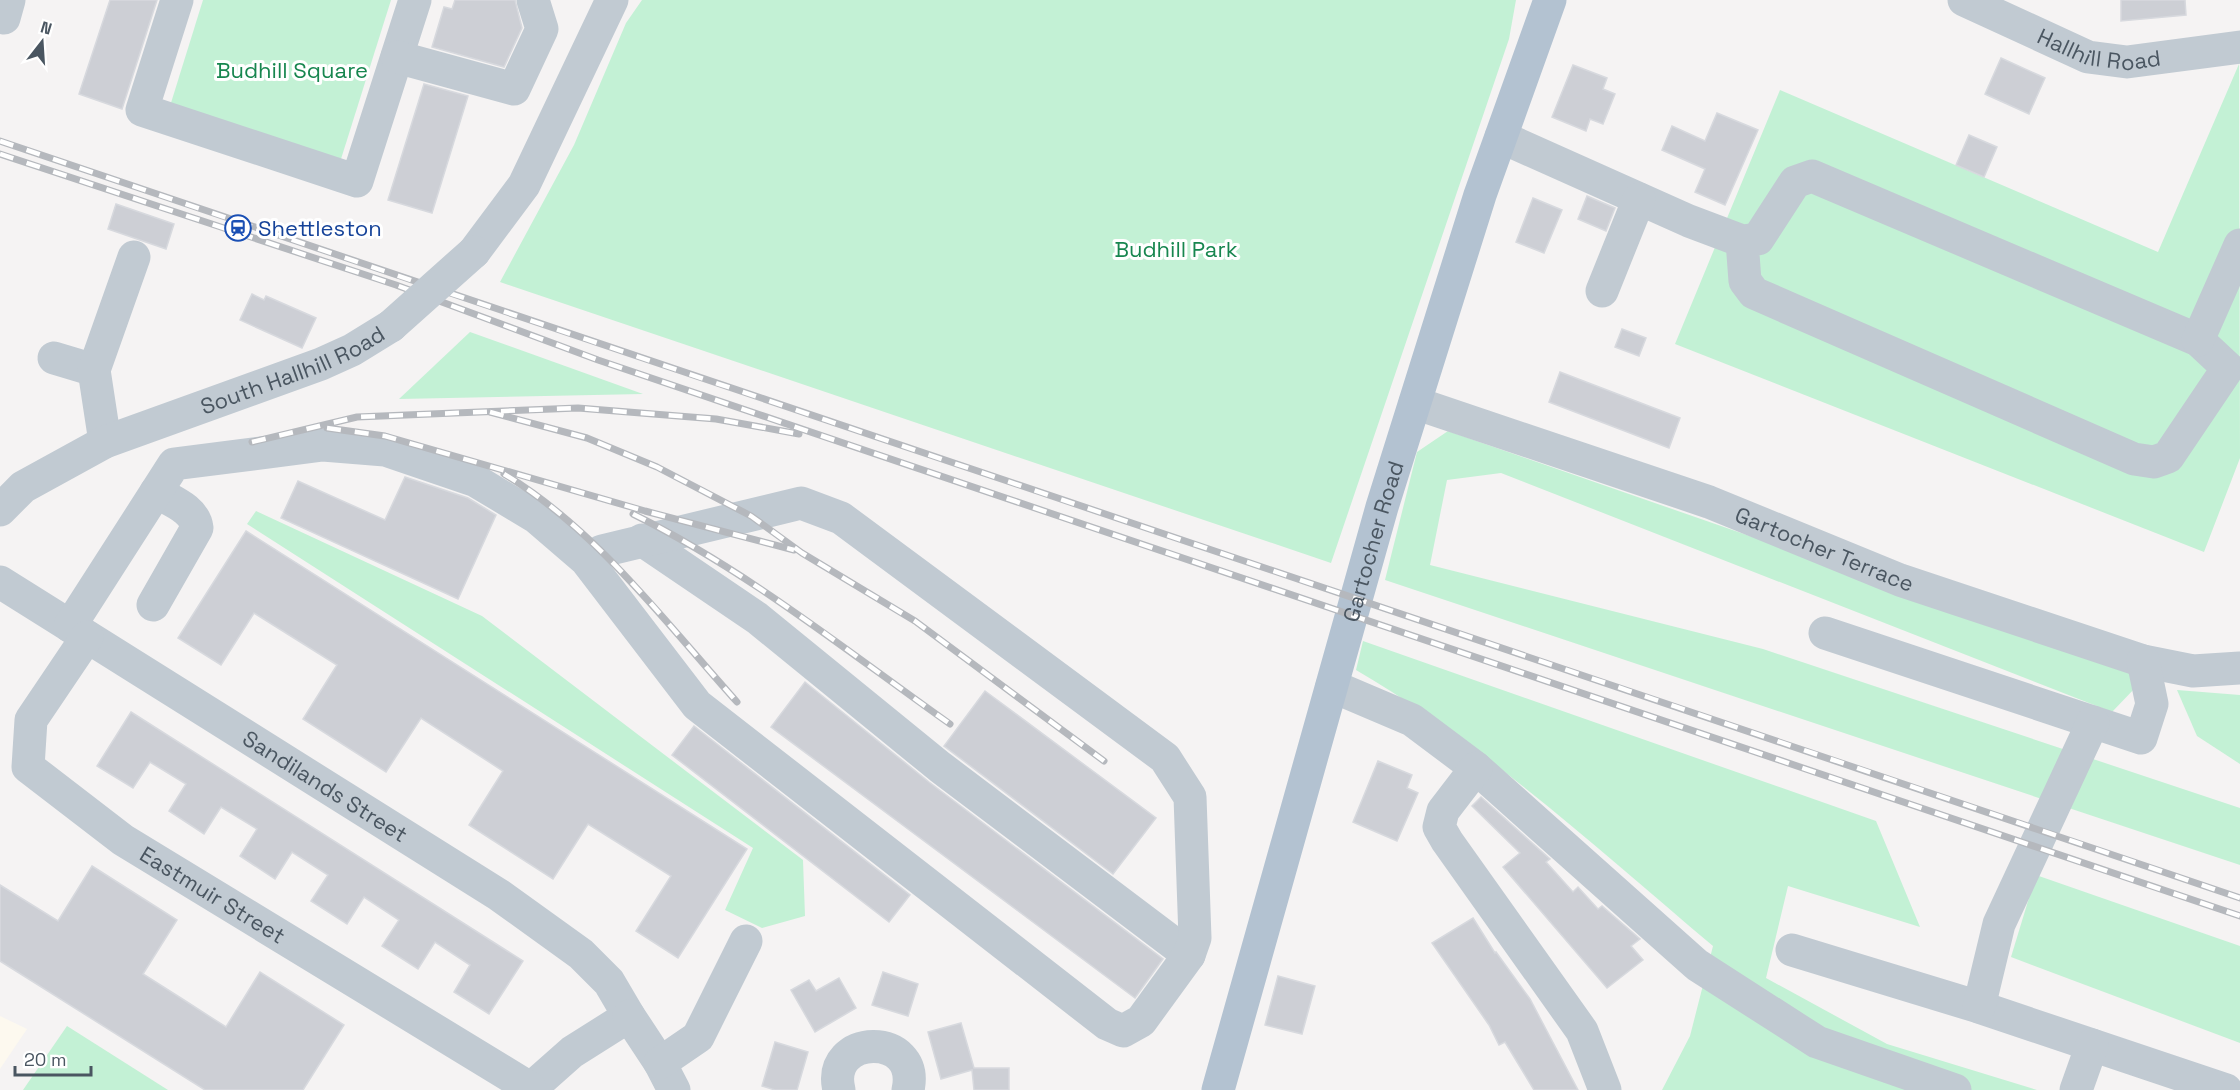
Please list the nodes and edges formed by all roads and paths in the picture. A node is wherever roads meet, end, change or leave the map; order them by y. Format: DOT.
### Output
graph roads {
  1 [pos="9,0"];
  2 [pos="177,0"];
  3 [pos="415,0"];
  4 [pos="533,0"];
  5 [pos="612,0"];
  6 [pos="1550,0"];
  7 [pos="1964,0"];
  8 [pos="0,17"];
  9 [pos="2240,47"];
  10 [pos="397,57"];
  11 [pos="1501,137"];
  12 [pos="1639,199"];
  13 [pos="1742,241"];
  14 [pos="2240,245"];
  15 [pos="134,257"];
  16 [pos="1602,291"];
  17 [pos="2198,340"];
  18 [pos="54,358"];
  19 [pos="94,370"];
  20 [pos="2234,370"];
  21 [pos="1415,403"];
  22 [pos="105,442"];
  23 [pos="156,492"];
  24 [pos="0,510"];
  25 [pos="642,540"];
  26 [pos="586,560"];
  27 [pos="0,582"];
  28 [pos="153,605"];
  29 [pos="79,632"];
  30 [pos="1825,633"];
  31 [pos="2143,661"];
  32 [pos="2240,668"];
  33 [pos="1332,686"];
  34 [pos="2093,722"];
  35 [pos="1476,768"];
  36 [pos="746,941"];
  37 [pos="1792,950"];
  38 [pos="1189,956"];
  39 [pos="1979,1007"];
  40 [pos="629,1016"];
  41 [pos="2092,1045"];
  42 [pos="667,1076"];
  43 [pos="530,1089"];
  44 [pos="839,1090"];
  45 [pos="908,1090"];
  46 [pos="1218,1090"];
  47 [pos="1605,1090"];
  48 [pos="1955,1090"];
  49 [pos="2076,1090"];
  50 [pos="2226,1090"];
  1 -- 8 [label="street"];
  2 -- 10 [label="street"];
  3 -- 10 [label="street"];
  4 -- 10 [label="street"];
  5 -- 22 [label="street, South Hallhill Road, bridge"];
  6 -- 11 [label="main road, Gartocher Road"];
  7 -- 9 [label="street, Hallhill Road"];
  11 -- 12 [label="street"];
  11 -- 21 [label="main road, Gartocher Road"];
  12 -- 13 [label="street"];
  12 -- 16 [label="street"];
  13 -- 17 [label="street"];
  13 -- 20 [label="street"];
  14 -- 17 [label="street"];
  15 -- 19 [label="street"];
  17 -- 20 [label="street"];
  18 -- 19 [label="street"];
  19 -- 22 [label="street"];
  21 -- 31 [label="street, Gartocher Terrace"];
  21 -- 33 [label="main road, Gartocher Road"];
  22 -- 24 [label="street, South Hallhill Road"];
  23 -- 26 [label="street"];
  23 -- 28 [label="street"];
  23 -- 29 [label="street"];
  25 -- 26 [label="street"];
  25 -- 38 [label="street"];
  25 -- 38 [label="street"];
  26 -- 38 [label="street"];
  27 -- 29 [label="street, Sandilands Street"];
  29 -- 40 [label="street, Sandilands Street"];
  29 -- 43 [label="street, Eastmuir Street"];
  30 -- 34 [label="street"];
  31 -- 32 [label="street, Gartocher Terrace"];
  31 -- 34 [label="street"];
  33 -- 35 [label="street"];
  33 -- 46 [label="main road, Gartocher Road"];
  34 -- 39 [label="street"];
  35 -- 47 [label="street"];
  35 -- 48 [label="street"];
  36 -- 42 [label="street"];
  37 -- 39 [label="street"];
  39 -- 41 [label="street"];
  40 -- 42 [label="street, Sandilands Street"];
  40 -- 43 [label="street"];
  41 -- 49 [label="street"];
  41 -- 50 [label="street"];
  44 -- 45 [label="street"];
}
